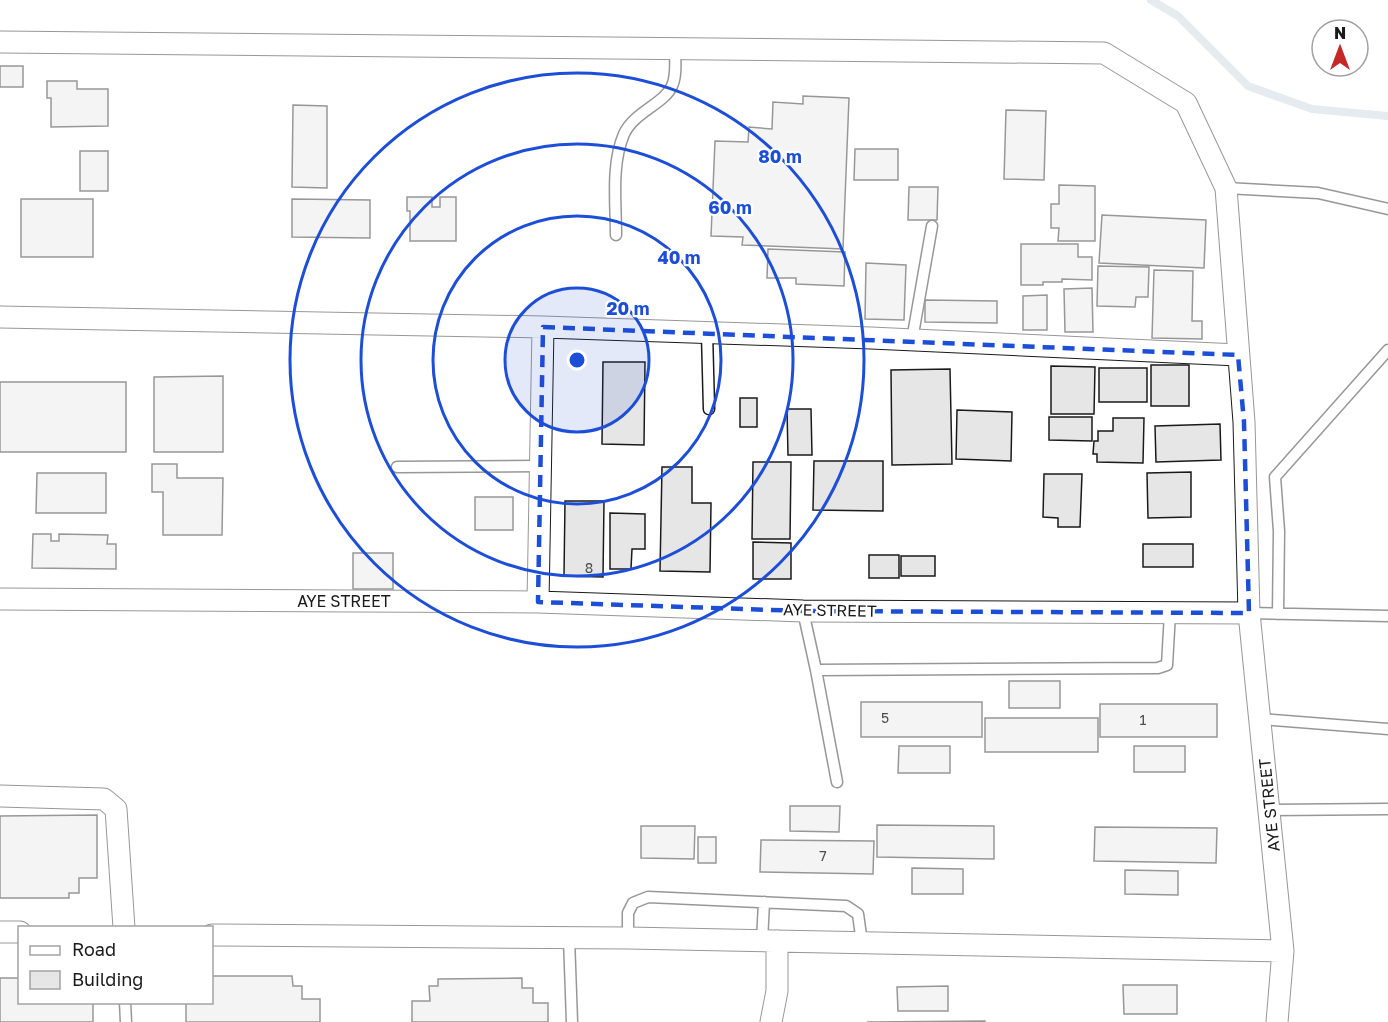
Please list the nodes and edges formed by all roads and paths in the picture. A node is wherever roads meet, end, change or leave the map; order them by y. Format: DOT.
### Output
graph roads {
  1 [pos="0,42"];
  2 [pos="675,49"];
  3 [pos="1226,188"];
  4 [pos="1388,209"];
  5 [pos="932,226"];
  6 [pos="616,235"];
  7 [pos="0,317"];
  8 [pos="543,327"];
  9 [pos="707,333"];
  10 [pos="912,340"];
  11 [pos="1388,350"];
  12 [pos="1238,355"];
  13 [pos="710,409"];
  14 [pos="540,466"];
  15 [pos="397,467"];
  16 [pos="0,599"];
  17 [pos="538,602"];
  18 [pos="802,611"];
  19 [pos="1170,613"];
  20 [pos="1249,613"];
  21 [pos="1278,614"];
  22 [pos="1388,616"];
  23 [pos="816,670"];
  24 [pos="1260,719"];
  25 [pos="1388,729"];
  26 [pos="837,782"];
  27 [pos="0,796"];
  28 [pos="1388,809"];
  29 [pos="1270,810"];
  30 [pos="764,902"];
  31 [pos="124,926"];
  32 [pos="0,932"];
  33 [pos="18,932"];
  34 [pos="213,935"];
  35 [pos="569,938"];
  36 [pos="628,938"];
  37 [pos="770,941"];
  38 [pos="862,943"];
  39 [pos="1283,951"];
  40 [pos="125,1004"];
  41 [pos="126,1022"];
  42 [pos="573,1022"];
  43 [pos="771,1022"];
  44 [pos="1277,1022"];
  1 -- 2 [label="street"];
  2 -- 3 [label="street"];
  2 -- 6 [label="lane"];
  3 -- 4 [label="lane"];
  3 -- 12 [label="street"];
  5 -- 10 [label="lane"];
  7 -- 8 [label="street"];
  8 -- 9 [label="street"];
  8 -- 14 [label="street"];
  9 -- 10 [label="street"];
  9 -- 13 [label="lane"];
  10 -- 12 [label="street"];
  11 -- 21 [label="lane"];
  12 -- 20 [label="street"];
  14 -- 15 [label="lane"];
  14 -- 17 [label="street"];
  16 -- 17 [label="street, AYE STREET"];
  17 -- 18 [label="street, AYE STREET"];
  18 -- 19 [label="street, AYE STREET"];
  18 -- 23 [label="lane"];
  19 -- 20 [label="street, AYE STREET"];
  19 -- 23 [label="lane"];
  20 -- 21 [label="lane"];
  20 -- 24 [label="street, AYE STREET"];
  21 -- 22 [label="lane"];
  23 -- 26 [label="lane"];
  24 -- 25 [label="lane"];
  24 -- 29 [label="street, AYE STREET"];
  27 -- 31 [label="street"];
  28 -- 29 [label="lane"];
  29 -- 39 [label="street, AYE STREET"];
  30 -- 36 [label="lane"];
  30 -- 37 [label="lane"];
  30 -- 38 [label="lane"];
  32 -- 33 [label="street"];
  34 -- 35 [label="street"];
  35 -- 36 [label="street"];
  35 -- 42 [label="lane"];
  36 -- 37 [label="street"];
  37 -- 38 [label="street"];
  37 -- 43 [label="street"];
  38 -- 39 [label="street"];
  39 -- 44 [label="street, AYE STREET"];
  40 -- 41 [label="lane"];
}
